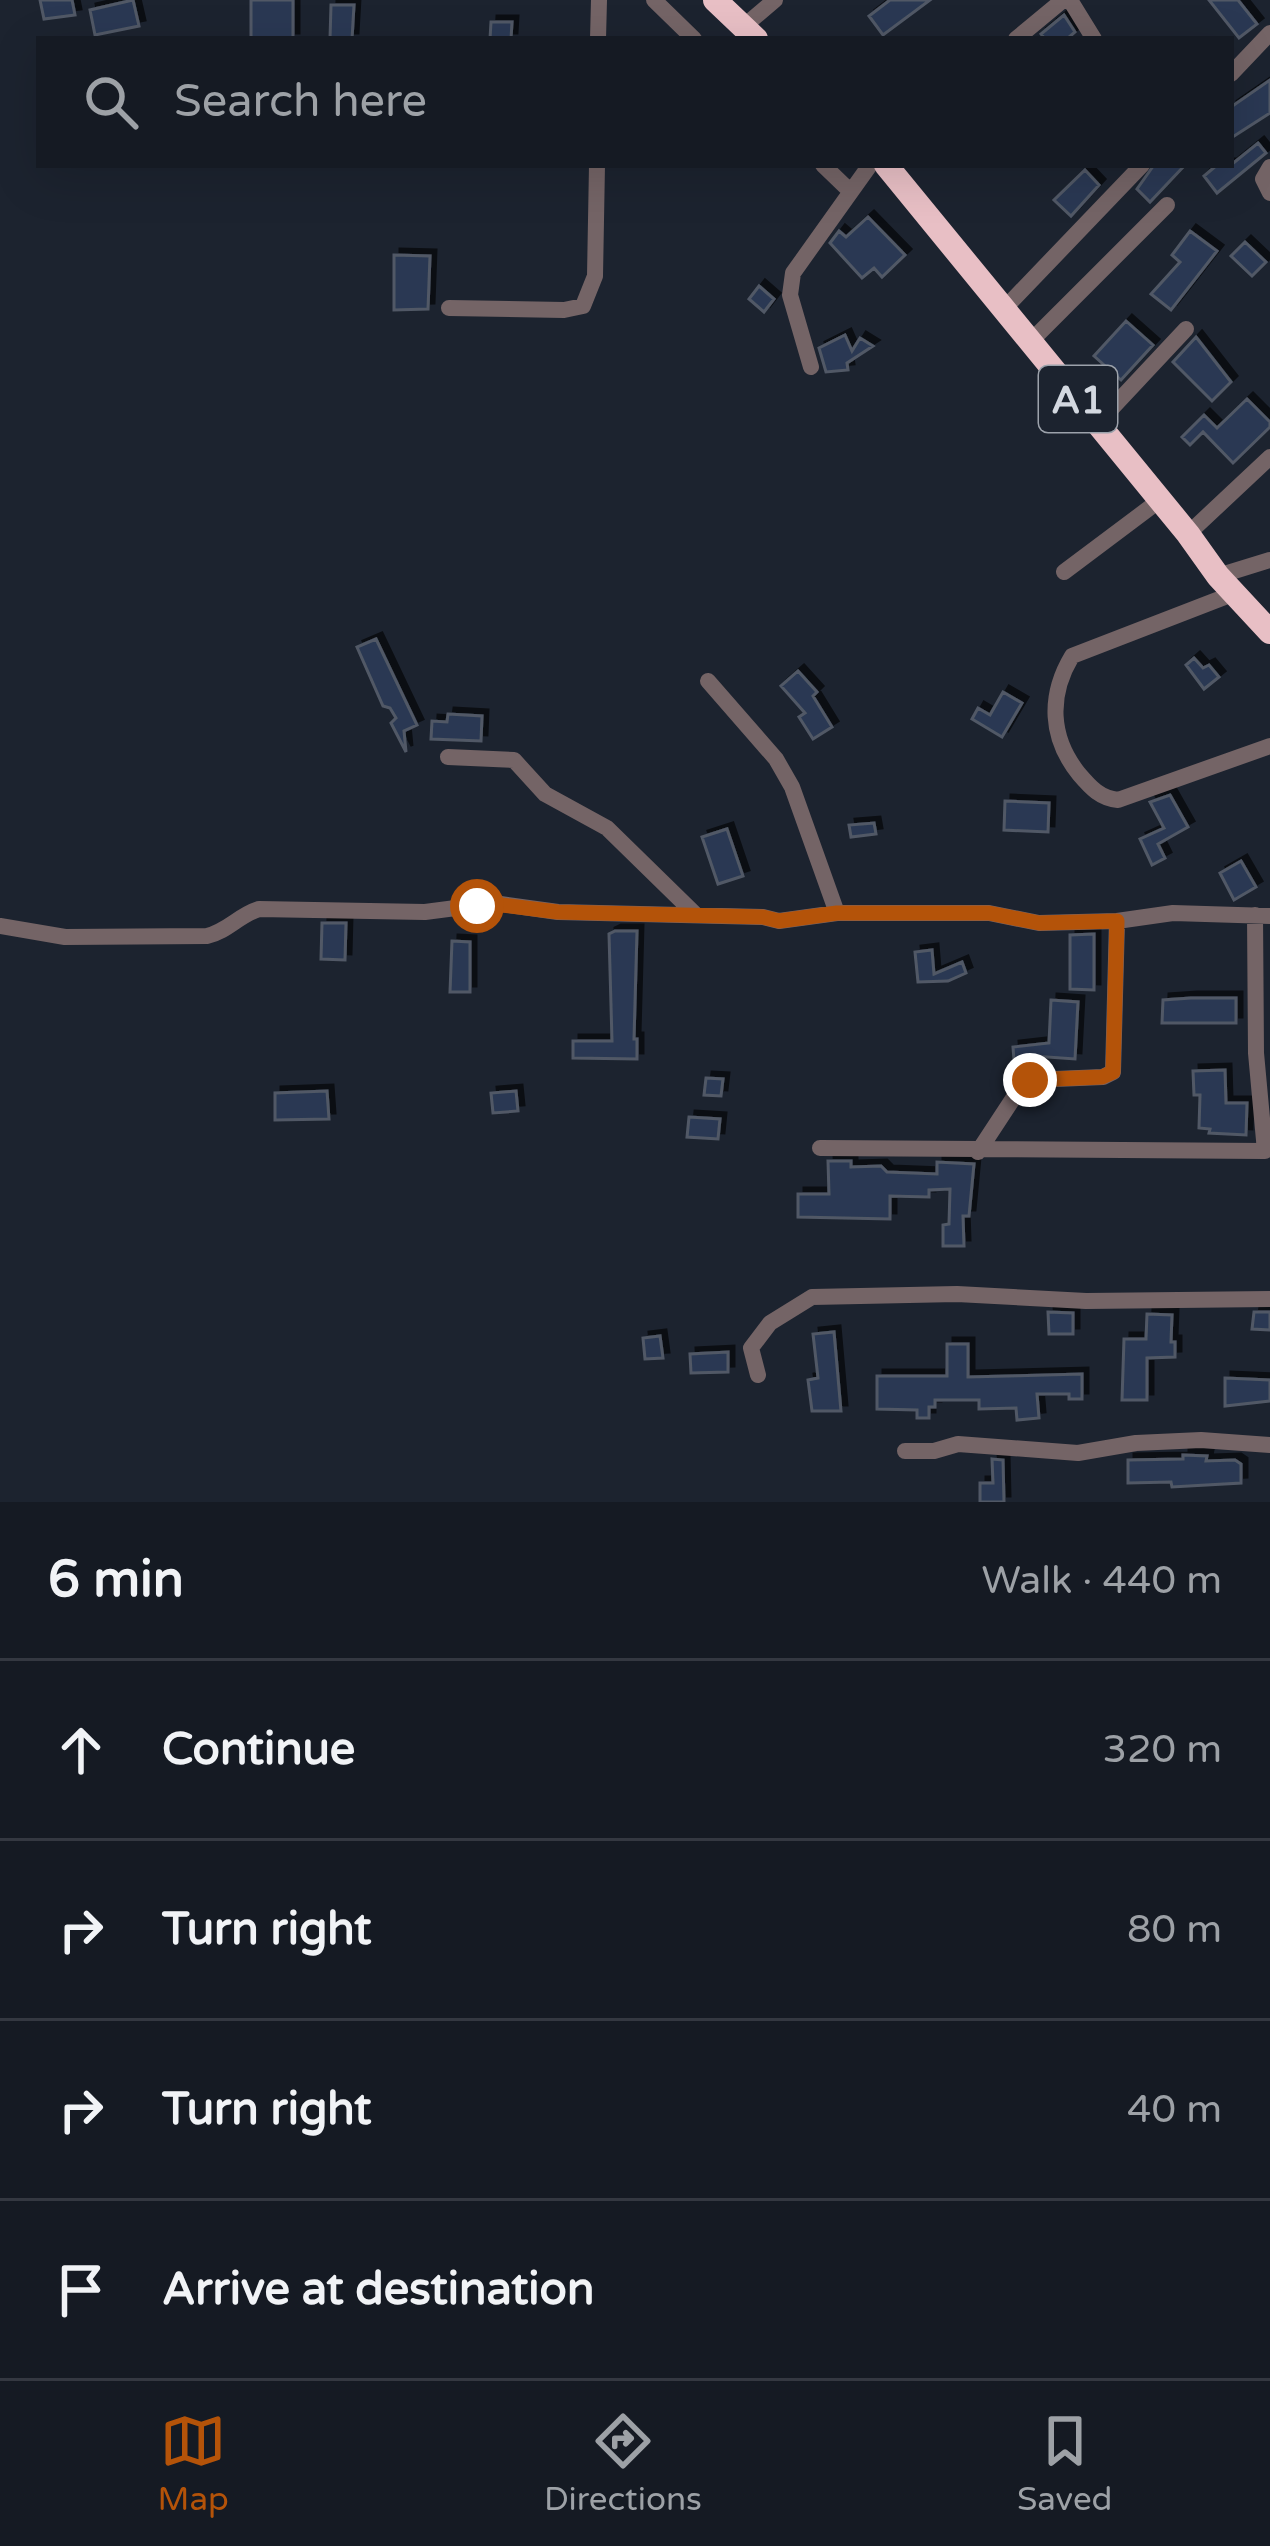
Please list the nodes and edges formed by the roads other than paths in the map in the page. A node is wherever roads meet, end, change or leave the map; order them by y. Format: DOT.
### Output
graph roads {
  1 [pos="599,0"];
  2 [pos="654,0"];
  3 [pos="715,0"];
  4 [pos="775,0"];
  5 [pos="1066,0"];
  6 [pos="749,33"];
  7 [pos="1270,33"];
  8 [pos="598,36"];
  9 [pos="691,36"];
  10 [pos="1020,36"];
  11 [pos="1092,36"];
  12 [pos="1234,71"];
  13 [pos="1270,167"];
  14 [pos="597,168"];
  15 [pos="826,168"];
  16 [pos="868,168"];
  17 [pos="888,168"];
  18 [pos="1139,168"];
  19 [pos="851,192"];
  20 [pos="1270,193"];
  21 [pos="1167,205"];
  22 [pos="449,308"];
  23 [pos="1005,308"];
  24 [pos="1186,329"];
  25 [pos="1031,341"];
  26 [pos="811,367"];
  27 [pos="1098,423"];
  28 [pos="1270,457"];
  29 [pos="1160,500"];
  30 [pos="1188,534"];
  31 [pos="1270,560"];
  32 [pos="1064,572"];
  33 [pos="1227,585"];
  34 [pos="1270,632"];
  35 [pos="708,681"];
  36 [pos="1270,746"];
  37 [pos="448,757"];
  38 [pos="837,913"];
  39 [pos="696,915"];
  40 [pos="1263,916"];
  41 [pos="1117,921"];
  42 [pos="0,926"];
  43 [pos="820,1148"];
  44 [pos="1262,1151"];
  45 [pos="978,1152"];
  46 [pos="1270,1299"];
  47 [pos="758,1375"];
  48 [pos="1270,1445"];
  49 [pos="905,1451"];
  1 -- 8 [label="street"];
  2 -- 9 [label="street"];
  3 -- 6 [label="highway"];
  4 -- 6 [label="street"];
  5 -- 10 [label="street"];
  5 -- 11 [label="street"];
  7 -- 12 [label="street"];
  13 -- 20 [label="street"];
  14 -- 22 [label="street"];
  15 -- 19 [label="street"];
  16 -- 19 [label="street"];
  17 -- 23 [label="highway, A1"];
  18 -- 23 [label="street"];
  19 -- 26 [label="street"];
  21 -- 25 [label="street"];
  23 -- 25 [label="highway, A1"];
  24 -- 27 [label="street"];
  25 -- 27 [label="highway, A1"];
  27 -- 29 [label="highway, A1"];
  28 -- 30 [label="street"];
  29 -- 30 [label="highway, A1"];
  29 -- 32 [label="street"];
  30 -- 33 [label="highway, A1"];
  31 -- 33 [label="street"];
  33 -- 34 [label="highway, A1"];
  33 -- 36 [label="street"];
  35 -- 38 [label="street"];
  37 -- 39 [label="street"];
  38 -- 39 [label="street"];
  38 -- 41 [label="street"];
  39 -- 42 [label="street"];
  40 -- 41 [label="street"];
  40 -- 44 [label="street"];
  41 -- 45 [label="street"];
  43 -- 45 [label="street"];
  44 -- 45 [label="street"];
  46 -- 47 [label="street"];
  48 -- 49 [label="street"];
}
